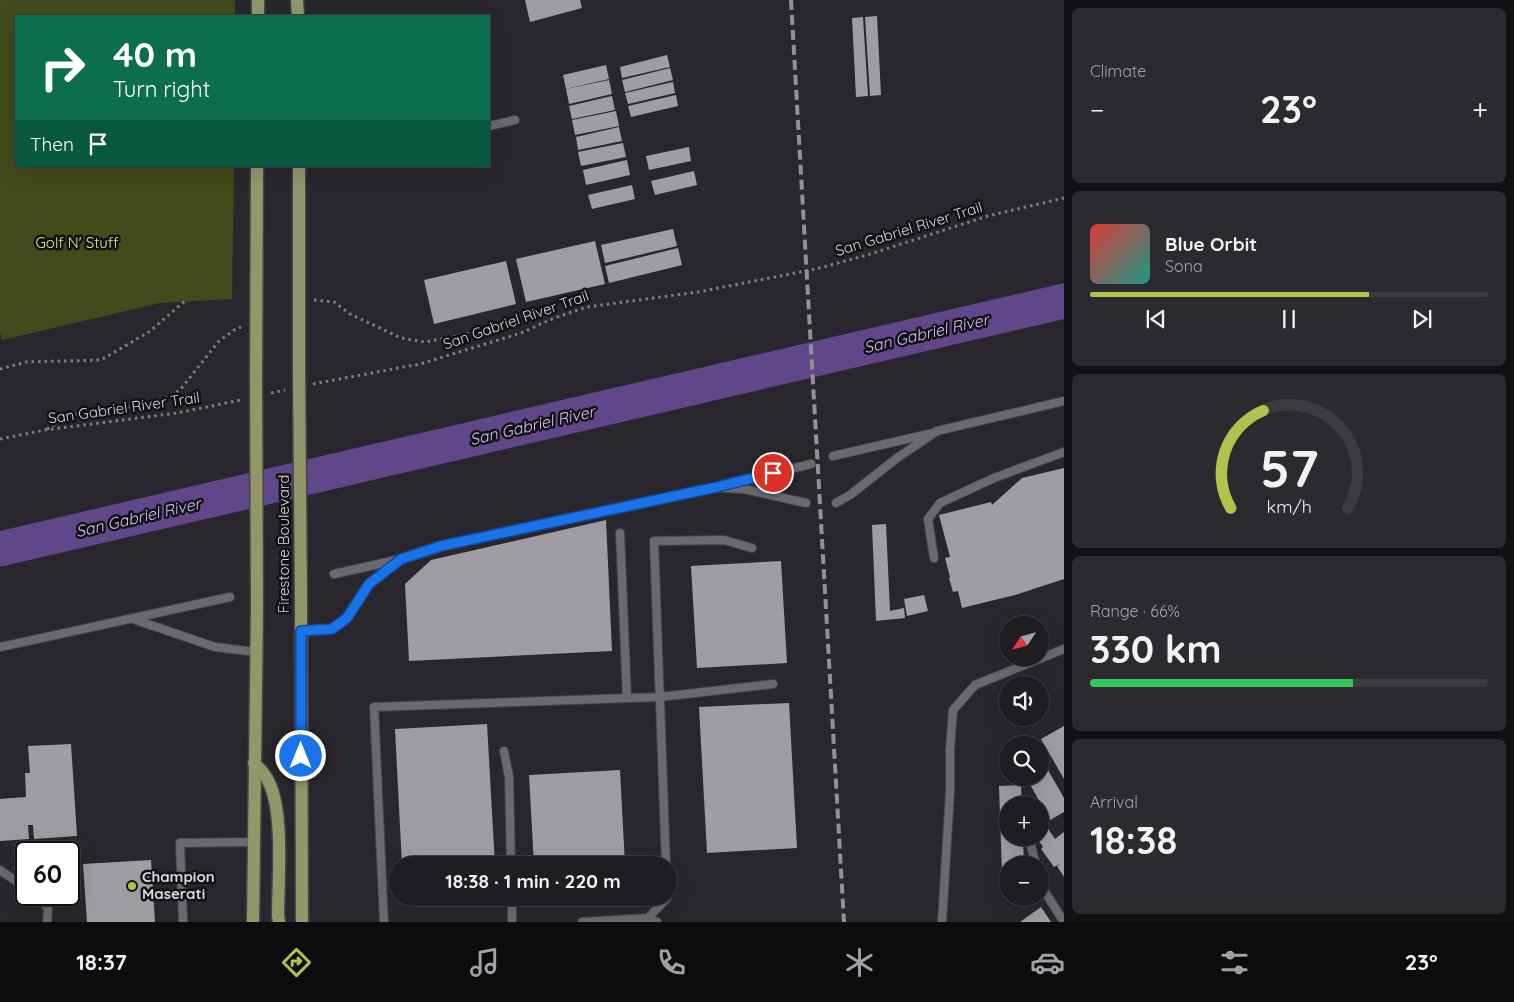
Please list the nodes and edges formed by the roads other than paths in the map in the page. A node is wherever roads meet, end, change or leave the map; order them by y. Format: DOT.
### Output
graph roads {
  1 [pos="258,0"];
  2 [pos="298,0"];
  3 [pos="258,15"];
  4 [pos="298,15"];
  5 [pos="515,120"];
  6 [pos="490,126"];
  7 [pos="257,167"];
  8 [pos="299,167"];
  9 [pos="1064,401"];
  10 [pos="937,432"];
  11 [pos="1064,452"];
  12 [pos="833,456"];
  13 [pos="811,464"];
  14 [pos="717,487"];
  15 [pos="806,502"];
  16 [pos="836,502"];
  17 [pos="620,534"];
  18 [pos="752,548"];
  19 [pos="934,558"];
  20 [pos="401,559"];
  21 [pos="334,574"];
  22 [pos="230,597"];
  23 [pos="132,619"];
  24 [pos="301,631"];
  25 [pos="0,647"];
  26 [pos="1064,649"];
  27 [pos="256,652"];
  28 [pos="773,684"];
  29 [pos="660,697"];
  30 [pos="627,698"];
  31 [pos="504,751"];
  32 [pos="254,763"];
  33 [pos="252,842"];
  34 [pos="511,856"];
  35 [pos="666,856"];
  36 [pos="0,870"];
  37 [pos="15,880"];
  38 [pos="1049,898"];
  39 [pos="46,906"];
  40 [pos="512,906"];
  41 [pos="660,906"];
  42 [pos="648,920"];
  43 [pos="47,922"];
  44 [pos="183,922"];
  45 [pos="252,922"];
  46 [pos="280,922"];
  47 [pos="302,922"];
  48 [pos="384,922"];
  49 [pos="512,922"];
  50 [pos="582,922"];
  51 [pos="657,922"];
  52 [pos="942,922"];
  53 [pos="1064,922"];
  1 -- 3 [label="main road"];
  2 -- 4 [label="main road"];
  5 -- 6 [label="lane"];
  7 -- 27 [label="main road, Firestone Boulevard, bridge"];
  8 -- 24 [label="main road, Firestone Boulevard, bridge"];
  9 -- 10 [label="lane"];
  10 -- 12 [label="lane"];
  10 -- 16 [label="lane"];
  11 -- 19 [label="lane"];
  13 -- 14 [label="lane"];
  14 -- 15 [label="lane"];
  14 -- 20 [label="lane"];
  17 -- 30 [label="lane"];
  18 -- 29 [label="lane"];
  20 -- 21 [label="lane"];
  20 -- 24 [label="lane"];
  22 -- 23 [label="lane"];
  23 -- 25 [label="lane"];
  23 -- 27 [label="lane"];
  24 -- 47 [label="main road, Firestone Boulevard"];
  26 -- 52 [label="lane"];
  27 -- 32 [label="main road, Firestone Boulevard"];
  28 -- 29 [label="lane"];
  29 -- 30 [label="lane"];
  29 -- 35 [label="lane"];
  30 -- 48 [label="lane"];
  31 -- 34 [label="lane"];
  32 -- 33 [label="main road, Firestone Boulevard"];
  32 -- 46 [label="main road"];
  33 -- 44 [label="lane"];
  33 -- 45 [label="main road, Firestone Boulevard"];
  36 -- 37 [label="lane"];
  38 -- 53 [label="lane"];
  39 -- 43 [label="lane"];
  40 -- 49 [label="lane"];
  41 -- 42 [label="lane"];
  42 -- 50 [label="lane"];
  42 -- 51 [label="lane"];
}
